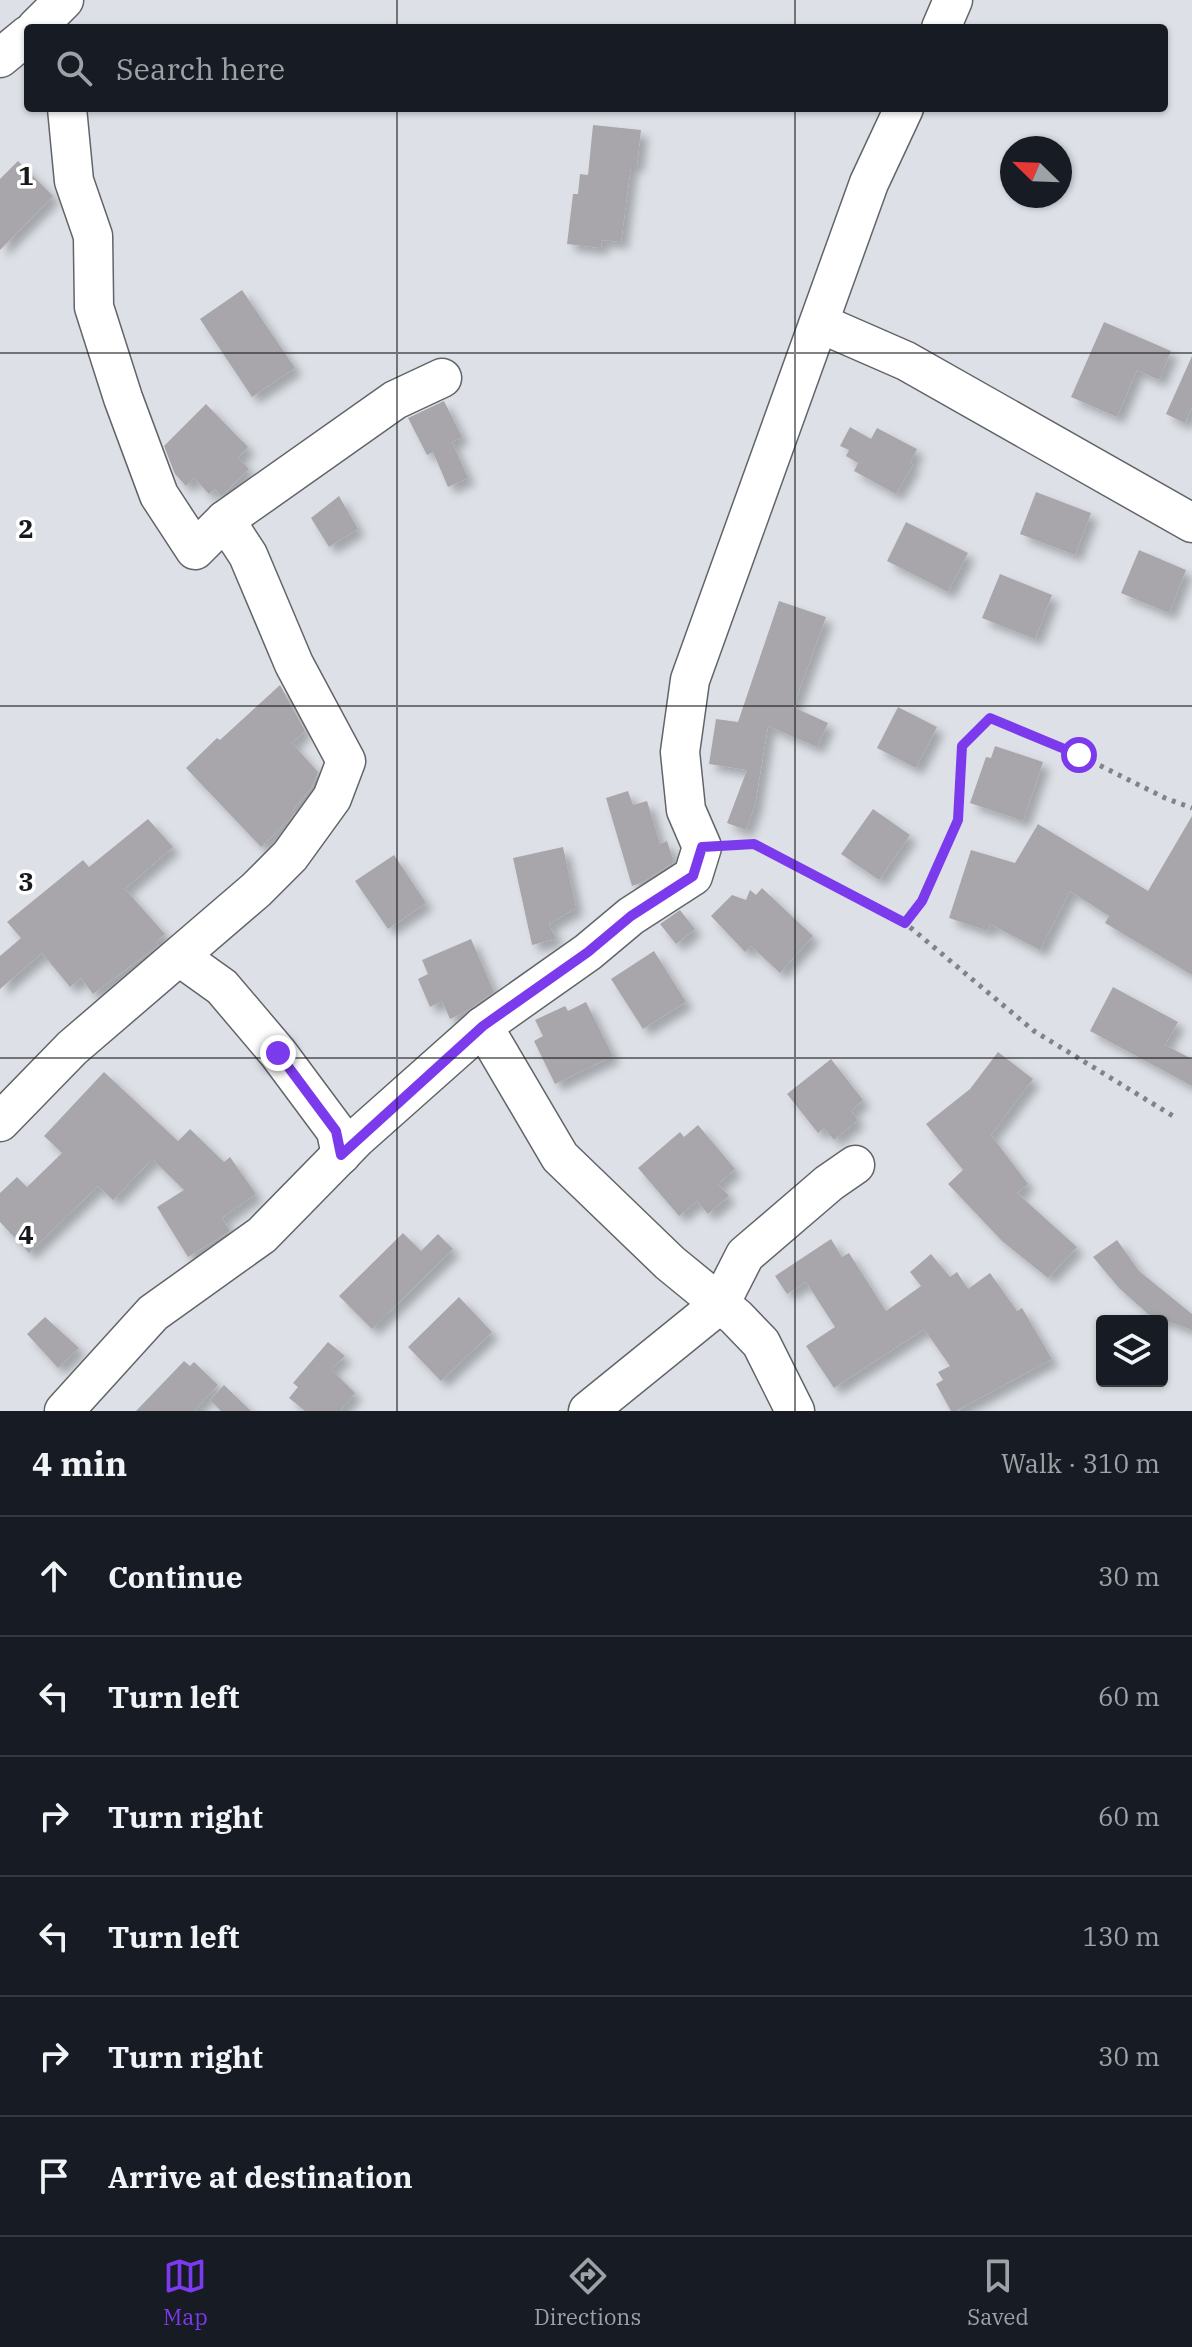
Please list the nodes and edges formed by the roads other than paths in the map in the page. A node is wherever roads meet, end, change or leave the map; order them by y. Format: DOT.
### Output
graph roads {
  1 [pos="953,0"];
  2 [pos="943,24"];
  3 [pos="24,38"];
  4 [pos="0,58"];
  5 [pos="67,112"];
  6 [pos="902,112"];
  7 [pos="819,323"];
  8 [pos="442,378"];
  9 [pos="225,520"];
  10 [pos="1192,523"];
  11 [pos="180,957"];
  12 [pos="483,1026"];
  13 [pos="0,1122"];
  14 [pos="341,1155"];
  15 [pos="855,1165"];
  16 [pos="720,1304"];
  17 [pos="64,1411"];
  18 [pos="588,1411"];
  19 [pos="795,1411"];
  1 -- 2 [label="street"];
  3 -- 4 [label="street"];
  5 -- 9 [label="street"];
  6 -- 7 [label="street"];
  7 -- 10 [label="street"];
  7 -- 12 [label="street"];
  8 -- 9 [label="street"];
  9 -- 11 [label="street"];
  11 -- 13 [label="street"];
  11 -- 14 [label="street"];
  12 -- 14 [label="street"];
  12 -- 16 [label="street"];
  14 -- 17 [label="street"];
  15 -- 16 [label="street"];
  16 -- 18 [label="street"];
  16 -- 19 [label="street"];
}
